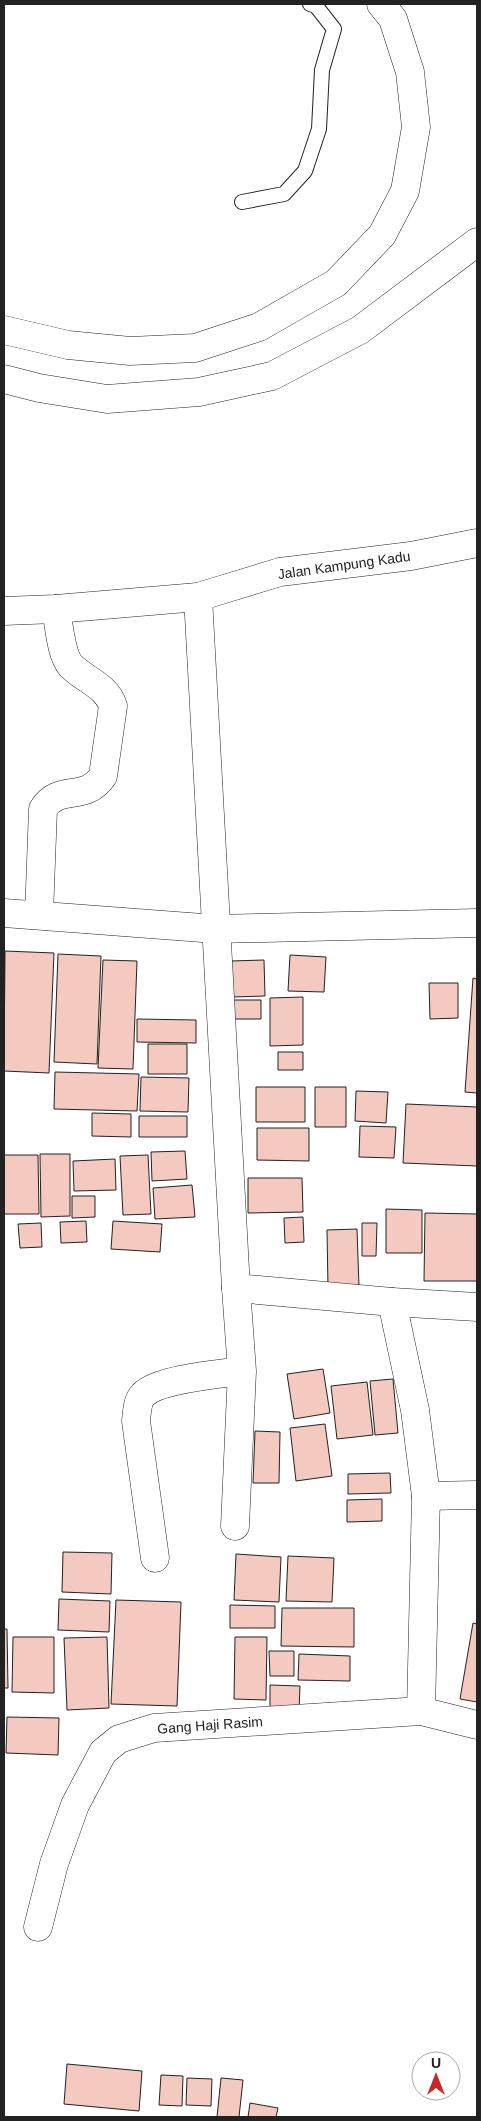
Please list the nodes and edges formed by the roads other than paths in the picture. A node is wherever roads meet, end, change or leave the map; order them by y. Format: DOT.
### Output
graph roads {
  1 [pos="310,4"];
  2 [pos="381,4"];
  3 [pos="242,202"];
  4 [pos="477,242"];
  5 [pos="4,330"];
  6 [pos="4,379"];
  7 [pos="477,543"];
  8 [pos="198,597"];
  9 [pos="56,609"];
  10 [pos="4,611"];
  11 [pos="4,913"];
  12 [pos="38,915"];
  13 [pos="477,924"];
  14 [pos="216,929"];
  15 [pos="236,1288"];
  16 [pos="392,1302"];
  17 [pos="477,1307"];
  18 [pos="242,1371"];
  19 [pos="477,1495"];
  20 [pos="426,1496"];
  21 [pos="235,1526"];
  22 [pos="155,1558"];
  23 [pos="421,1710"];
  24 [pos="477,1725"];
  25 [pos="38,1926"];
  1 -- 3 [label="lane"];
  2 -- 5 [label="main road"];
  4 -- 6 [label="main road"];
  7 -- 8 [label="main road, Jalan Kampung Kadu"];
  8 -- 9 [label="main road, Jalan Kampung Kadu"];
  8 -- 14 [label="main road"];
  9 -- 10 [label="main road, Jalan Kampung Kadu"];
  9 -- 12 [label="main road"];
  11 -- 12 [label="main road"];
  12 -- 14 [label="main road"];
  13 -- 14 [label="main road"];
  14 -- 15 [label="main road"];
  15 -- 16 [label="main road"];
  15 -- 18 [label="main road"];
  16 -- 17 [label="main road"];
  16 -- 20 [label="main road"];
  18 -- 21 [label="main road"];
  18 -- 22 [label="main road"];
  19 -- 20 [label="main road"];
  20 -- 23 [label="main road"];
  23 -- 24 [label="main road, Gang Haji Rasim"];
  23 -- 25 [label="main road, Gang Haji Rasim"];
}
